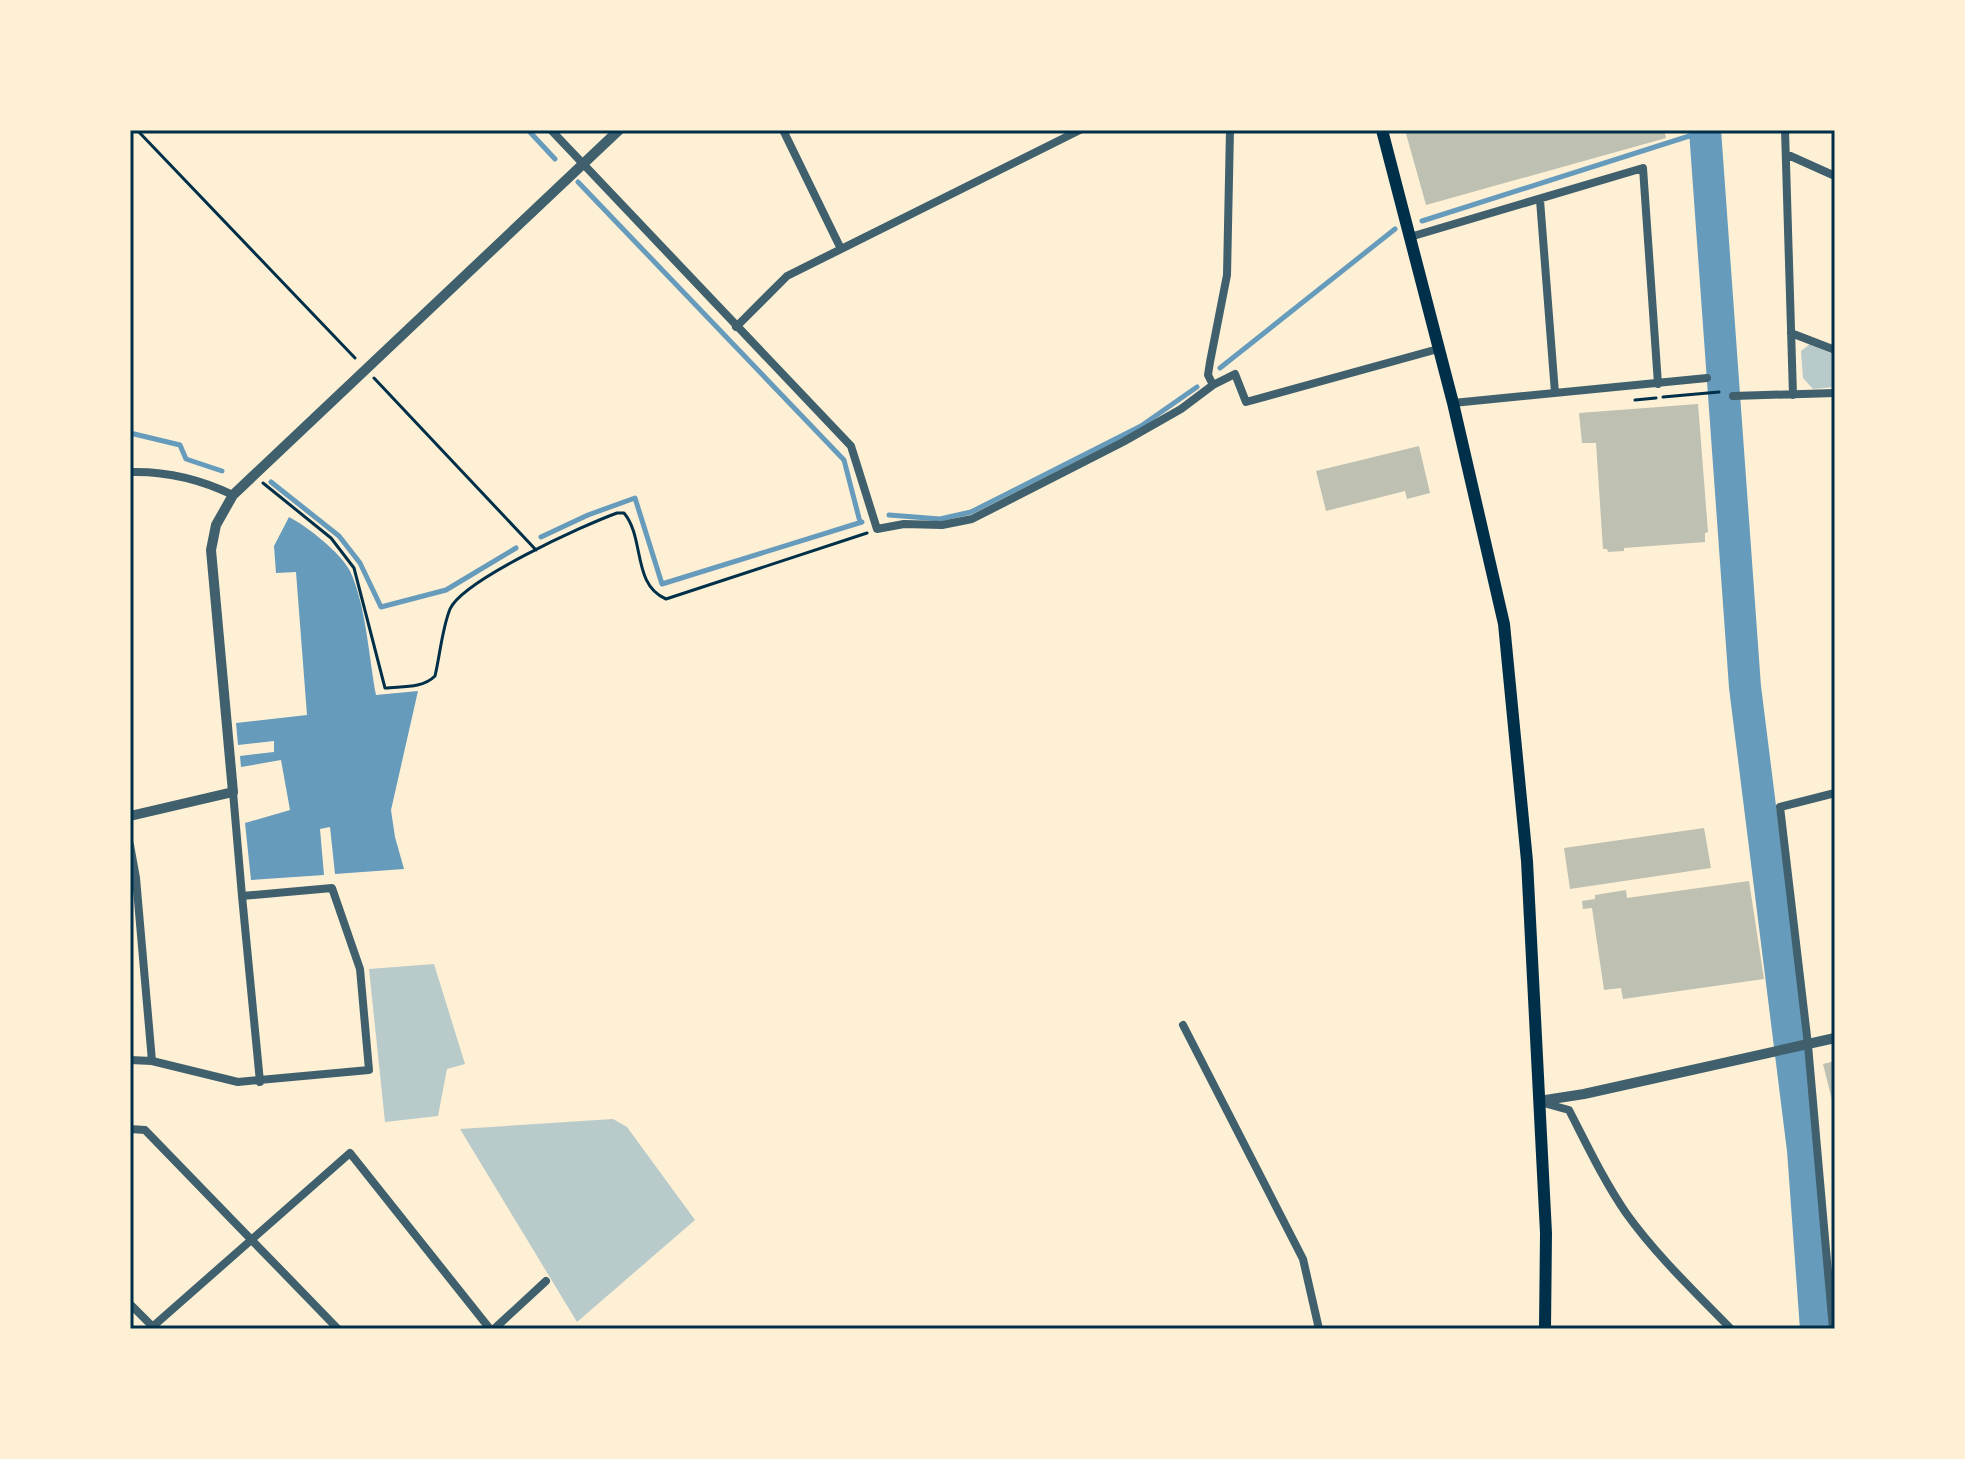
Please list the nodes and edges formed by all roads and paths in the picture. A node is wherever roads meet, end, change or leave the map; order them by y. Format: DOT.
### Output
graph roads {
  1 [pos="137,130"];
  2 [pos="551,130"];
  3 [pos="619,130"];
  4 [pos="783,130"];
  5 [pos="1080,130"];
  6 [pos="1230,130"];
  7 [pos="1382,130"];
  8 [pos="1785,130"];
  9 [pos="1786,154"];
  10 [pos="582,165"];
  11 [pos="1835,176"];
  12 [pos="1540,200"];
  13 [pos="1410,237"];
  14 [pos="841,249"];
  15 [pos="736,327"];
  16 [pos="1791,333"];
  17 [pos="1438,349"];
  18 [pos="1835,350"];
  19 [pos="366,370"];
  20 [pos="1707,378"];
  21 [pos="1658,384"];
  22 [pos="1213,385"];
  23 [pos="1555,393"];
  24 [pos="1835,393"];
  25 [pos="1793,395"];
  26 [pos="1733,396"];
  27 [pos="1453,403"];
  28 [pos="130,472"];
  29 [pos="253,478"];
  30 [pos="233,495"];
  31 [pos="877,529"];
  32 [pos="536,550"];
  33 [pos="233,792"];
  34 [pos="1835,793"];
  35 [pos="130,816"];
  36 [pos="130,845"];
  37 [pos="242,896"];
  38 [pos="1183,1025"];
  39 [pos="1835,1038"];
  40 [pos="1804,1045"];
  41 [pos="130,1060"];
  42 [pos="152,1061"];
  43 [pos="260,1082"];
  44 [pos="1539,1101"];
  45 [pos="130,1129"];
  46 [pos="252,1240"];
  47 [pos="546,1281"];
  48 [pos="1832,1287"];
  49 [pos="130,1304"];
  50 [pos="152,1328"];
  51 [pos="338,1329"];
  52 [pos="492,1329"];
  53 [pos="1319,1329"];
  54 [pos="1545,1329"];
  55 [pos="1731,1329"];
  56 [pos="1833,1329"];
  1 -- 19 [label="path"];
  2 -- 10 [label="street"];
  3 -- 10 [label="street"];
  4 -- 14 [label="street"];
  5 -- 14 [label="street"];
  6 -- 22 [label="street"];
  7 -- 13 [label="main road"];
  8 -- 9 [label="street"];
  9 -- 11 [label="street"];
  9 -- 16 [label="street"];
  10 -- 15 [label="street"];
  10 -- 19 [label="street"];
  12 -- 13 [label="street"];
  12 -- 21 [label="street"];
  12 -- 23 [label="street"];
  13 -- 17 [label="main road"];
  14 -- 15 [label="street"];
  15 -- 31 [label="street"];
  16 -- 18 [label="street"];
  16 -- 25 [label="street"];
  17 -- 22 [label="street"];
  17 -- 27 [label="main road"];
  19 -- 29 [label="street"];
  19 -- 32 [label="path"];
  20 -- 21 [label="street"];
  21 -- 23 [label="street"];
  22 -- 31 [label="street"];
  23 -- 27 [label="street"];
  24 -- 25 [label="street"];
  25 -- 26 [label="street"];
  27 -- 44 [label="main road"];
  28 -- 30 [label="street"];
  29 -- 30 [label="street"];
  29 -- 32 [label="path"];
  30 -- 33 [label="street"];
  31 -- 32 [label="path"];
  33 -- 35 [label="street"];
  33 -- 37 [label="street"];
  34 -- 40 [label="street"];
  36 -- 42 [label="street"];
  37 -- 43 [label="street"];
  37 -- 43 [label="street"];
  38 -- 53 [label="street"];
  39 -- 40 [label="street"];
  40 -- 44 [label="street"];
  40 -- 48 [label="street"];
  41 -- 42 [label="street"];
  42 -- 43 [label="street"];
  44 -- 54 [label="main road"];
  44 -- 55 [label="street"];
  45 -- 46 [label="street"];
  46 -- 50 [label="street"];
  46 -- 51 [label="street"];
  46 -- 52 [label="street"];
  47 -- 52 [label="street"];
  48 -- 56 [label="street"];
  49 -- 50 [label="street"];
}
